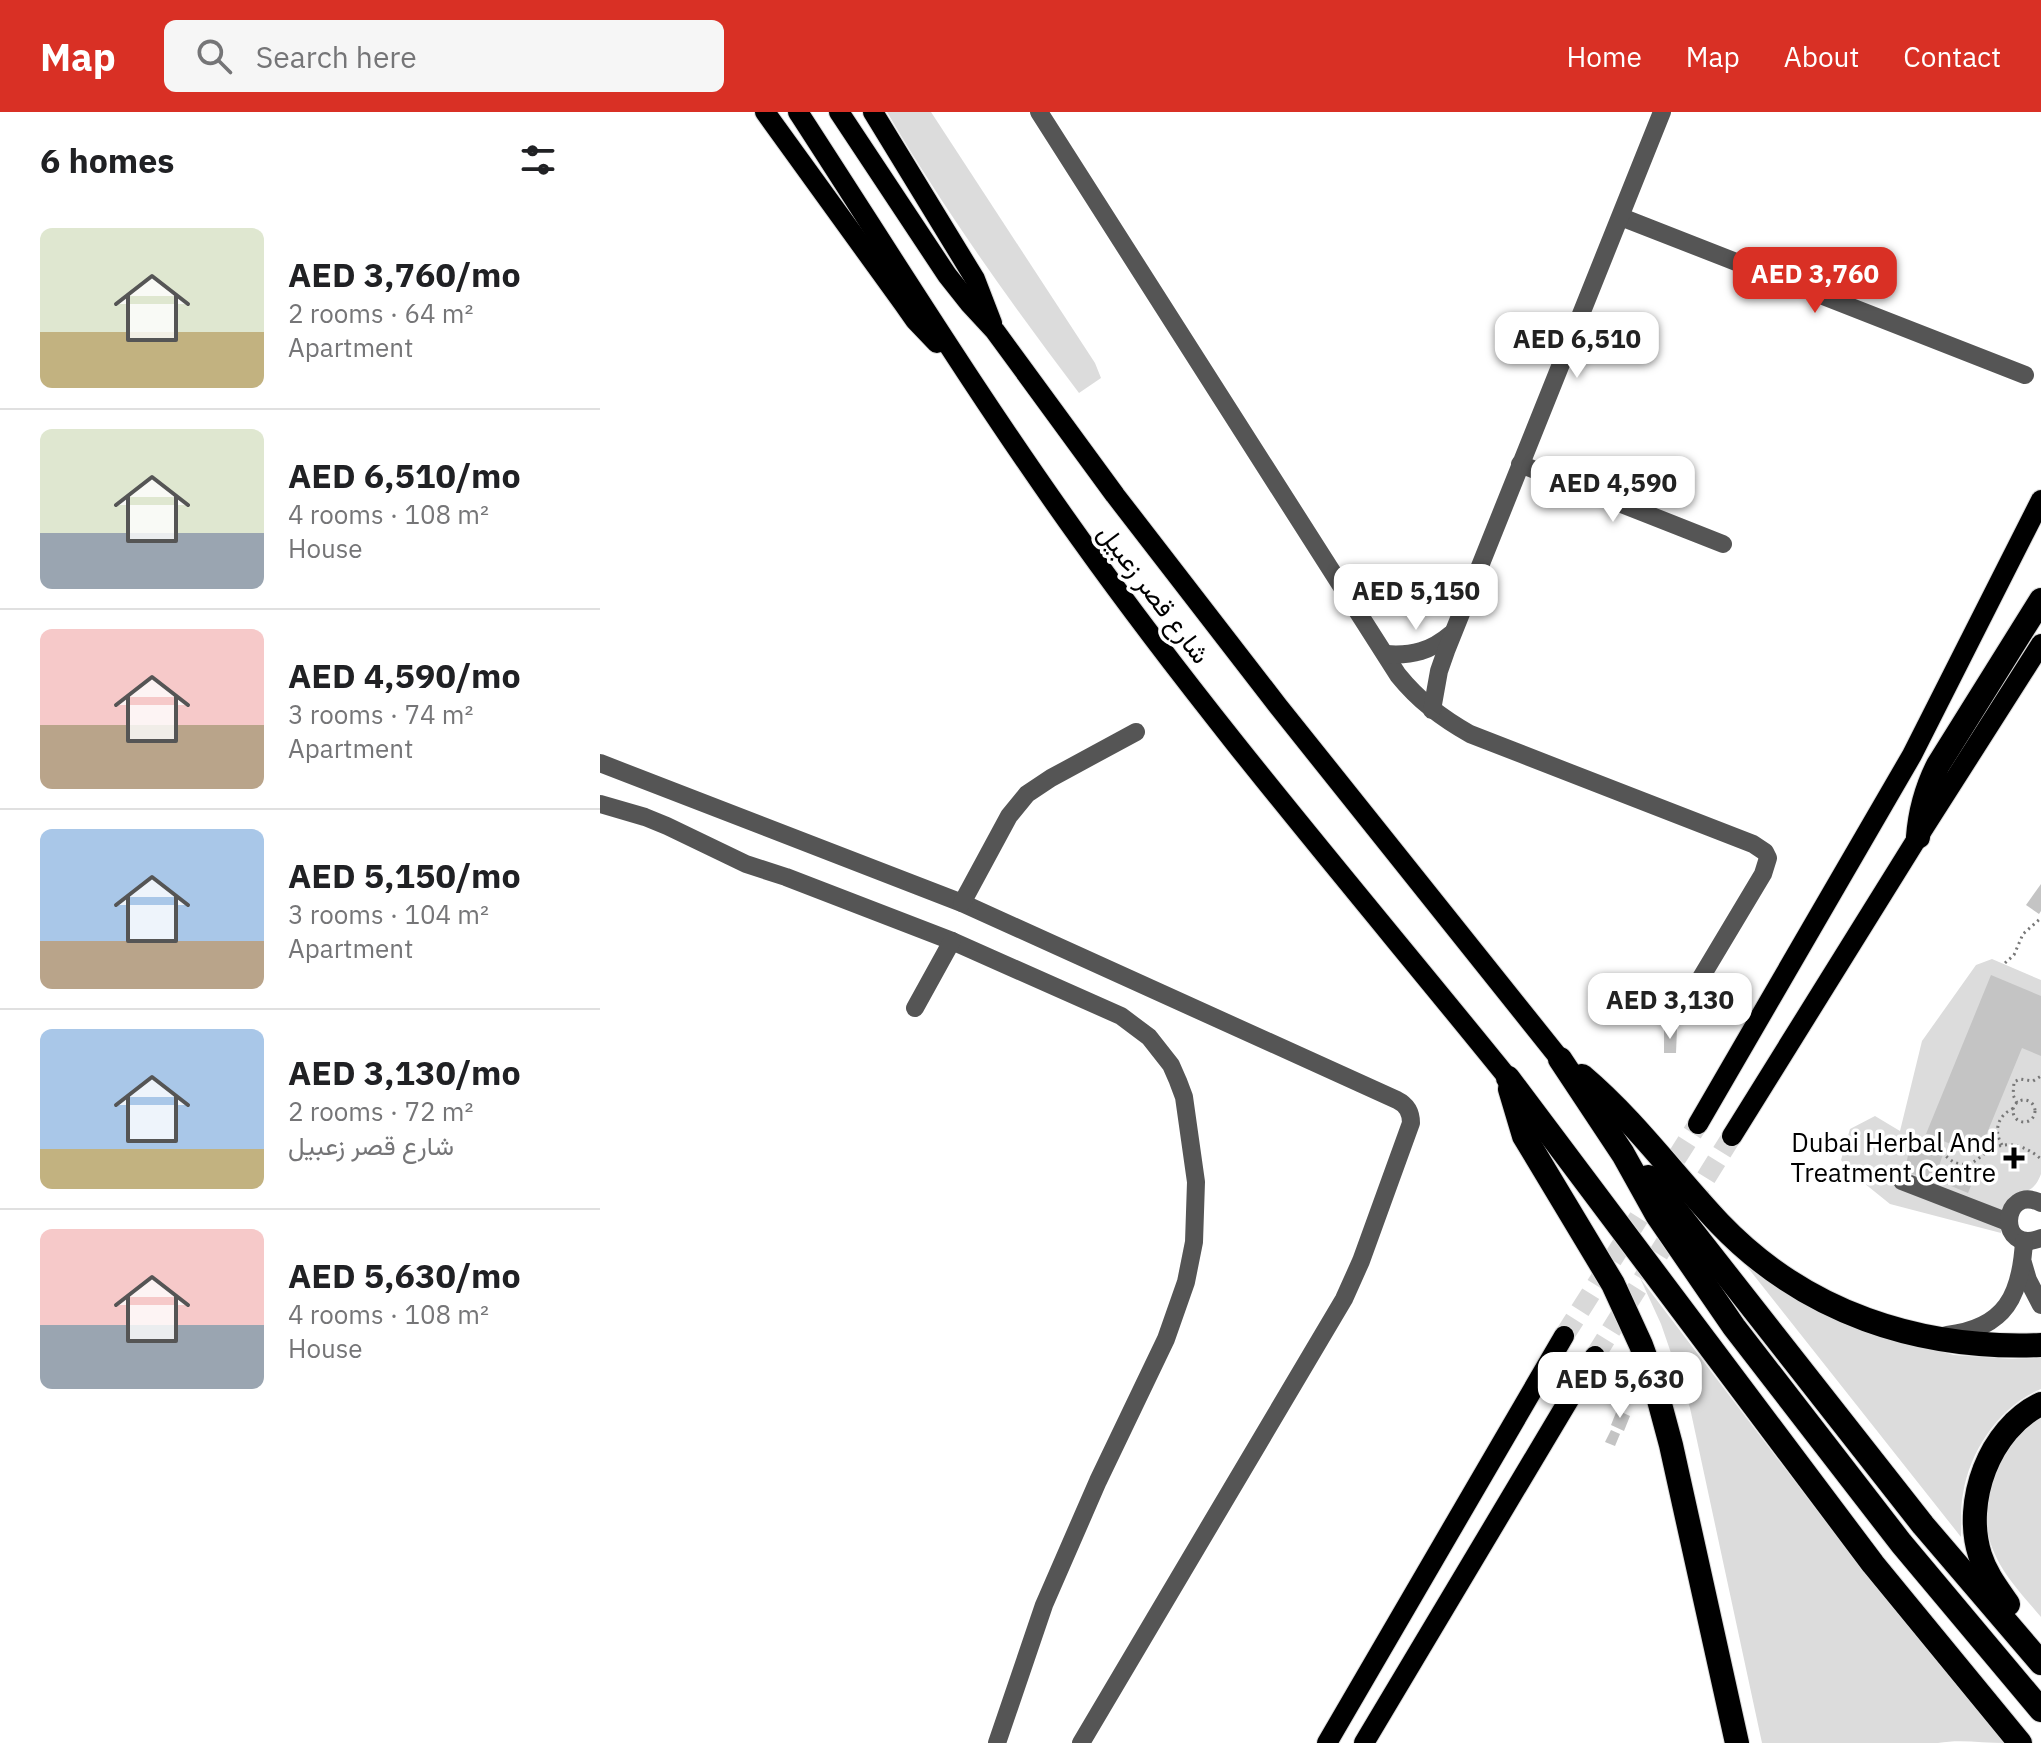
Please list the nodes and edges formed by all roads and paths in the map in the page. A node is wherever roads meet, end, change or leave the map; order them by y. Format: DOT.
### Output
graph roads {
  1 [pos="765,112"];
  2 [pos="798,112"];
  3 [pos="839,112"];
  4 [pos="873,112"];
  5 [pos="1039,112"];
  6 [pos="1662,112"];
  7 [pos="1621,217"];
  8 [pos="995,331"];
  9 [pos="961,363"];
  10 [pos="2025,375"];
  11 [pos="1520,464"];
  12 [pos="2041,500"];
  13 [pos="1723,544"];
  14 [pos="2041,600"];
  15 [pos="1453,632"];
  16 [pos="2041,644"];
  17 [pos="1386,654"];
  18 [pos="1432,710"];
  19 [pos="1136,732"];
  20 [pos="600,763"];
  21 [pos="600,804"];
  22 [pos="1918,837"];
  23 [pos="962,903"];
  24 [pos="2041,918"];
  25 [pos="952,941"];
  26 [pos="2005,963"];
  27 [pos="1684,1006"];
  28 [pos="915,1008"];
  29 [pos="1560,1059"];
  30 [pos="2041,1076"];
  31 [pos="1508,1078"];
  32 [pos="2015,1105"];
  33 [pos="1698,1124"];
  34 [pos="1732,1136"];
  35 [pos="1917,1136"];
  36 [pos="2002,1145"];
  37 [pos="1623,1154"];
  38 [pos="2041,1159"];
  39 [pos="1902,1181"];
  40 [pos="2041,1203"];
  41 [pos="2008,1222"];
  42 [pos="2032,1239"];
  43 [pos="2023,1260"];
  44 [pos="2041,1305"];
  45 [pos="1912,1334"];
  46 [pos="1564,1336"];
  47 [pos="2041,1345"];
  48 [pos="1595,1356"];
  49 [pos="2041,1404"];
  50 [pos="2041,1657"];
  51 [pos="2041,1663"];
  52 [pos="2041,1710"];
  53 [pos="997,1743"];
  54 [pos="1081,1743"];
  55 [pos="1327,1743"];
  56 [pos="1364,1743"];
  57 [pos="1737,1743"];
  58 [pos="2020,1743"];
  1 -- 9 [label="main road"];
  2 -- 9 [label="main road, شارع قصر زعبيل"];
  3 -- 8 [label="main road, شارع قصر زعبيل"];
  4 -- 8 [label="main road"];
  5 -- 17 [label="street"];
  6 -- 7 [label="street"];
  7 -- 10 [label="street"];
  7 -- 11 [label="street"];
  8 -- 29 [label="main road, شارع قصر زعبيل"];
  9 -- 31 [label="main road, شارع قصر زعبيل"];
  11 -- 13 [label="street"];
  11 -- 15 [label="street"];
  12 -- 33 [label="main road"];
  14 -- 22 [label="highway"];
  15 -- 17 [label="street"];
  15 -- 18 [label="street"];
  16 -- 22 [label="main road"];
  17 -- 18 [label="street"];
  18 -- 27 [label="street"];
  19 -- 23 [label="street"];
  20 -- 23 [label="street"];
  21 -- 25 [label="street"];
  22 -- 34 [label="main road"];
  23 -- 54 [label="street"];
  24 -- 26 [label="path"];
  25 -- 28 [label="street"];
  25 -- 53 [label="street"];
  29 -- 37 [label="highway"];
  29 -- 45 [label="highway"];
  30 -- 32 [label="path"];
  31 -- 57 [label="highway"];
  31 -- 58 [label="highway"];
  32 -- 32 [label="path"];
  32 -- 36 [label="path"];
  35 -- 36 [label="path"];
  36 -- 38 [label="path"];
  37 -- 51 [label="highway"];
  37 -- 52 [label="highway"];
  39 -- 41 [label="street"];
  40 -- 41 [label="street"];
  41 -- 42 [label="street"];
  42 -- 43 [label="street"];
  43 -- 44 [label="street"];
  43 -- 45 [label="street"];
  45 -- 47 [label="highway"];
  46 -- 55 [label="main road"];
  48 -- 56 [label="main road"];
  49 -- 50 [label="highway"];
}
